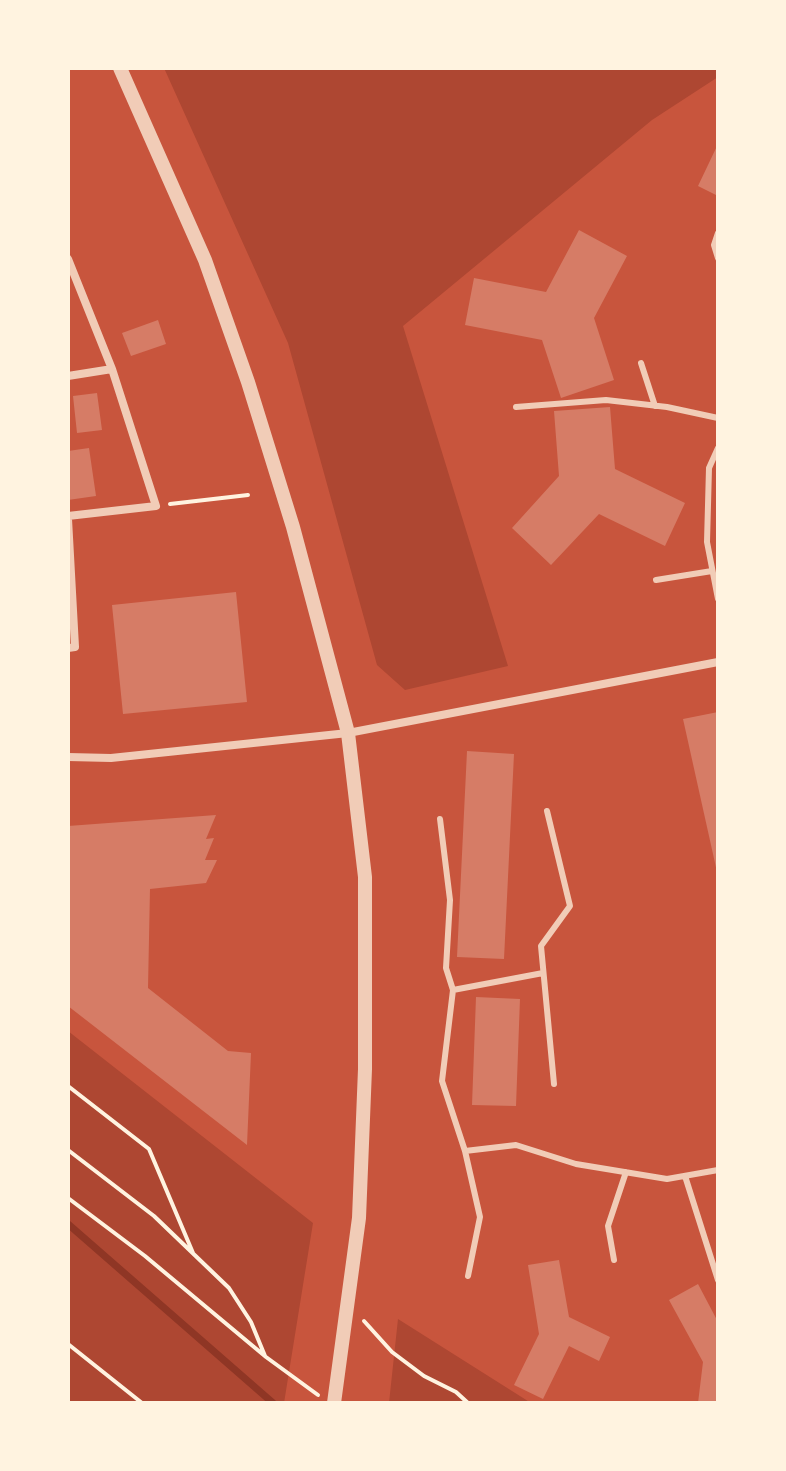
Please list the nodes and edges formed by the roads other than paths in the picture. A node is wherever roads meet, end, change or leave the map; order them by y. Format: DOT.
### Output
graph roads {
  1 [pos="120,68"];
  2 [pos="718,233"];
  3 [pos="718,258"];
  4 [pos="68,259"];
  5 [pos="641,363"];
  6 [pos="112,369"];
  7 [pos="68,376"];
  8 [pos="655,406"];
  9 [pos="516,407"];
  10 [pos="718,418"];
  11 [pos="718,448"];
  12 [pos="68,517"];
  13 [pos="712,571"];
  14 [pos="656,580"];
  15 [pos="718,599"];
  16 [pos="68,648"];
  17 [pos="718,662"];
  18 [pos="348,733"];
  19 [pos="68,757"];
  20 [pos="547,811"];
  21 [pos="440,819"];
  22 [pos="543,973"];
  23 [pos="453,990"];
  24 [pos="554,1084"];
  25 [pos="465,1151"];
  26 [pos="718,1170"];
  27 [pos="626,1172"];
  28 [pos="685,1176"];
  29 [pos="614,1260"];
  30 [pos="468,1276"];
  31 [pos="718,1280"];
  32 [pos="332,1403"];
  1 -- 18 [label="street"];
  2 -- 3 [label="lane"];
  4 -- 6 [label="street"];
  5 -- 8 [label="lane"];
  6 -- 7 [label="street"];
  6 -- 12 [label="street"];
  8 -- 9 [label="lane"];
  8 -- 10 [label="lane"];
  11 -- 13 [label="lane"];
  12 -- 16 [label="street"];
  13 -- 14 [label="lane"];
  13 -- 15 [label="lane"];
  17 -- 18 [label="street"];
  18 -- 19 [label="street"];
  18 -- 32 [label="street"];
  20 -- 22 [label="lane"];
  21 -- 23 [label="lane"];
  22 -- 23 [label="lane"];
  22 -- 24 [label="lane"];
  23 -- 25 [label="lane"];
  25 -- 27 [label="lane"];
  25 -- 30 [label="lane"];
  26 -- 28 [label="lane"];
  27 -- 28 [label="lane"];
  27 -- 29 [label="lane"];
  28 -- 31 [label="lane"];
}
